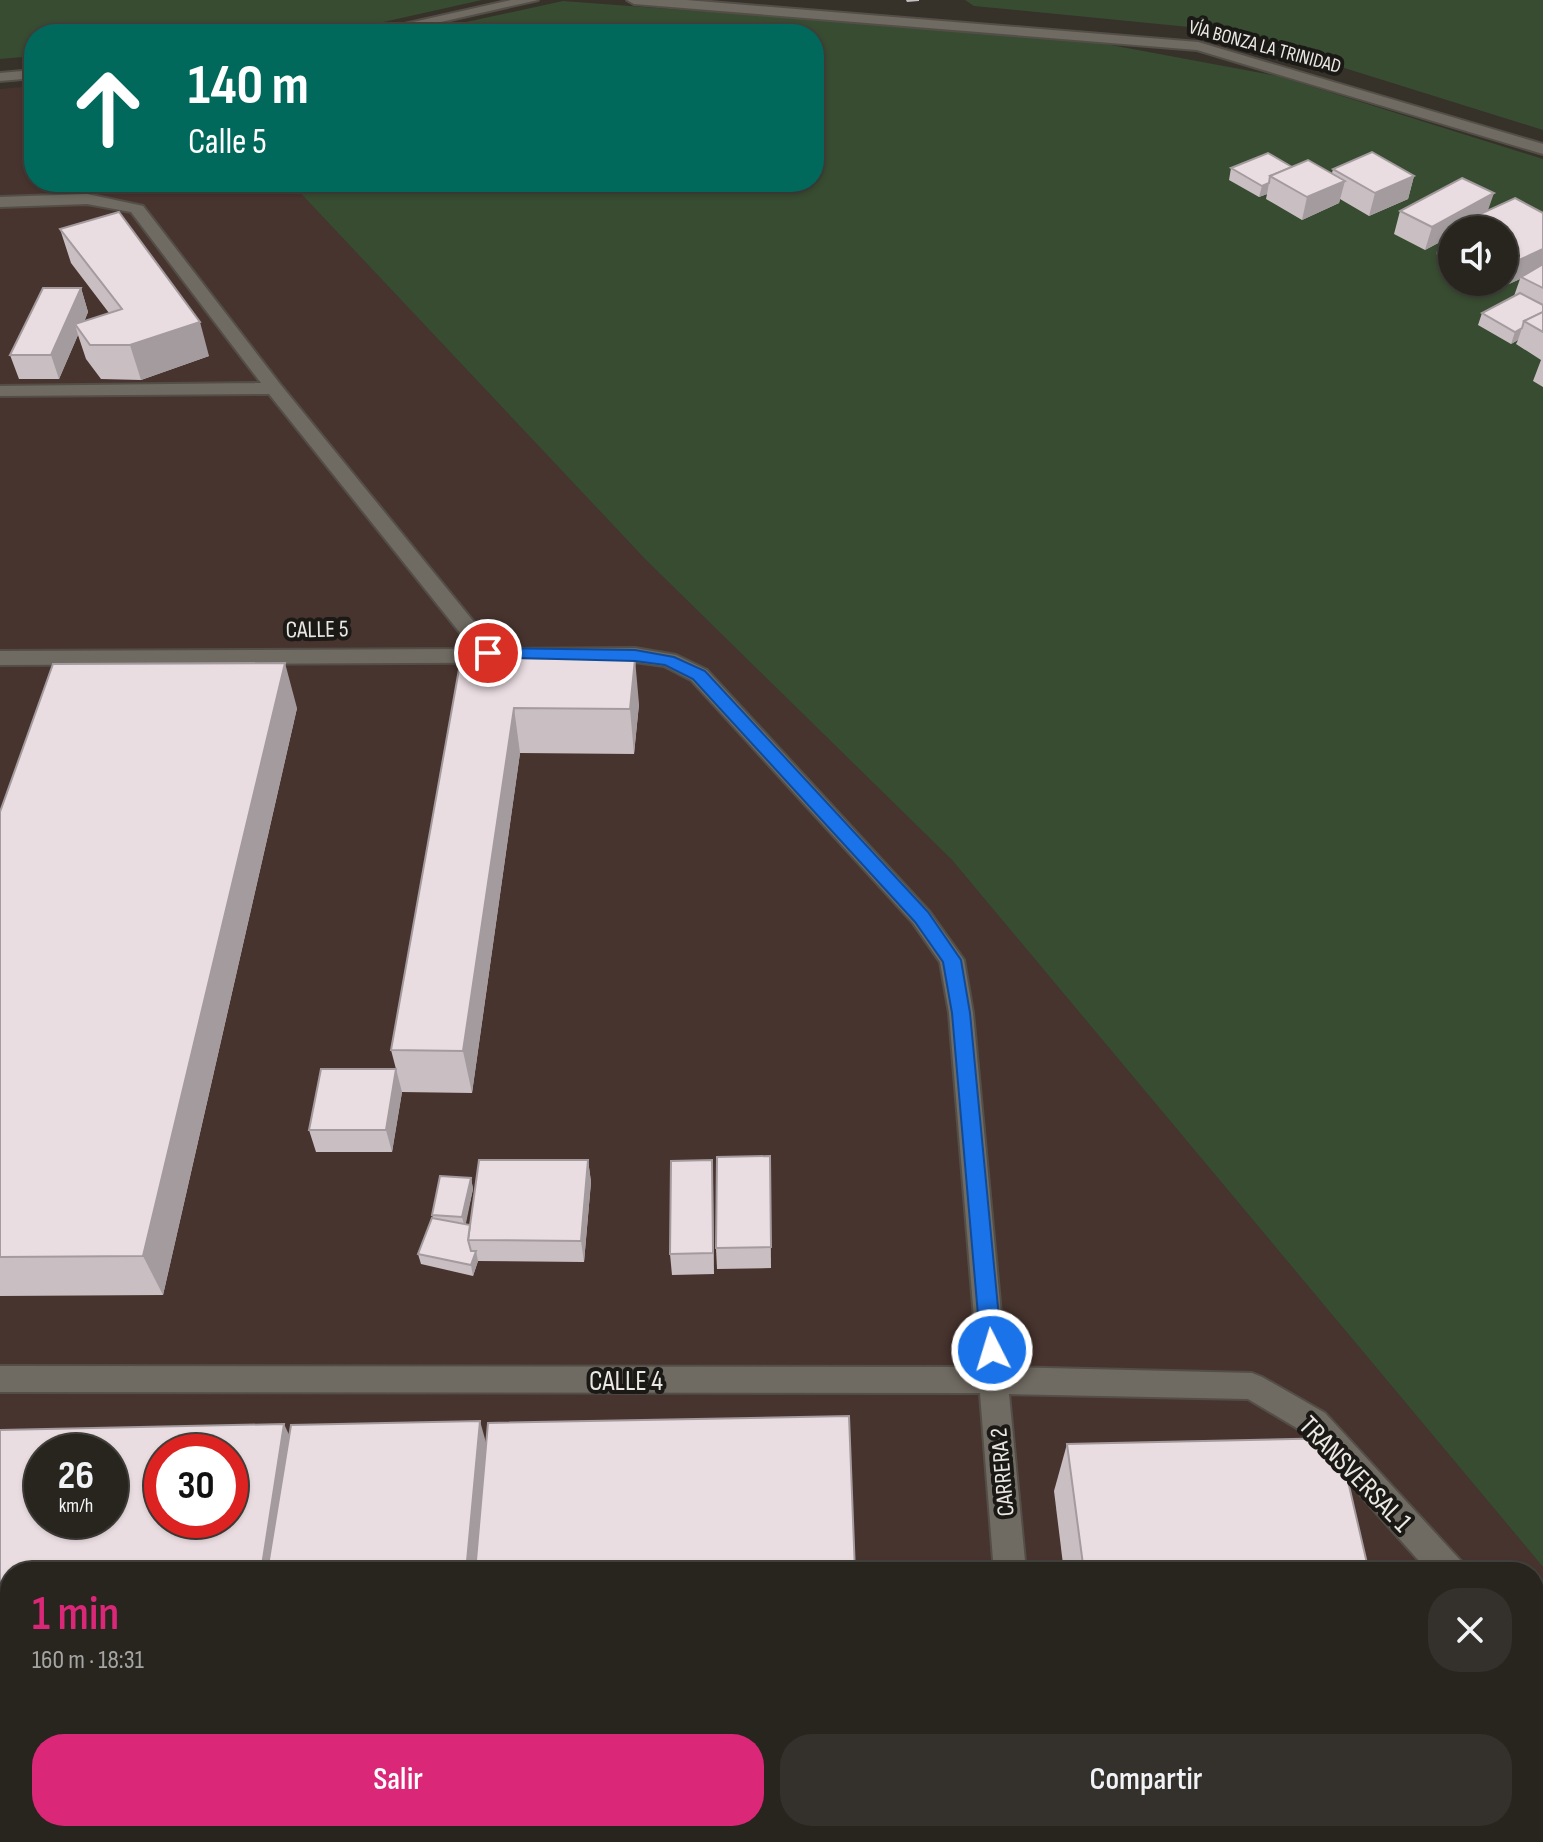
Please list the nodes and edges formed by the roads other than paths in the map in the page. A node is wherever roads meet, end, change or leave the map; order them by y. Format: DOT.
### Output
graph roads {
  1 [pos="531,0"];
  2 [pos="634,0"];
  3 [pos="972,11"];
  4 [pos="415,24"];
  5 [pos="1093,35"];
  6 [pos="24,75"];
  7 [pos="0,77"];
  8 [pos="1543,149"];
  9 [pos="0,202"];
  10 [pos="274,388"];
  11 [pos="0,391"];
  12 [pos="488,653"];
  13 [pos="635,655"];
  14 [pos="0,658"];
  15 [pos="0,1379"];
  16 [pos="994,1380"];
  17 [pos="1252,1386"];
  18 [pos="1009,1562"];
  19 [pos="1441,1562"];
  1 -- 4 [label="street"];
  2 -- 5 [label="street, VÍA BONZA LA TRINIDAD"];
  3 -- 5 [label="street"];
  5 -- 8 [label="street, VÍA BONZA LA TRINIDAD"];
  6 -- 7 [label="street"];
  9 -- 10 [label="street"];
  10 -- 11 [label="street"];
  10 -- 12 [label="street"];
  12 -- 13 [label="street, CALLE 5"];
  12 -- 14 [label="street, CALLE 5"];
  13 -- 16 [label="street, CARRERA 2"];
  15 -- 16 [label="street, CALLE 4"];
  16 -- 17 [label="street, CALLE 4"];
  16 -- 18 [label="street, CARRERA 2"];
  17 -- 19 [label="street, TRANSVERSAL 1"];
}
